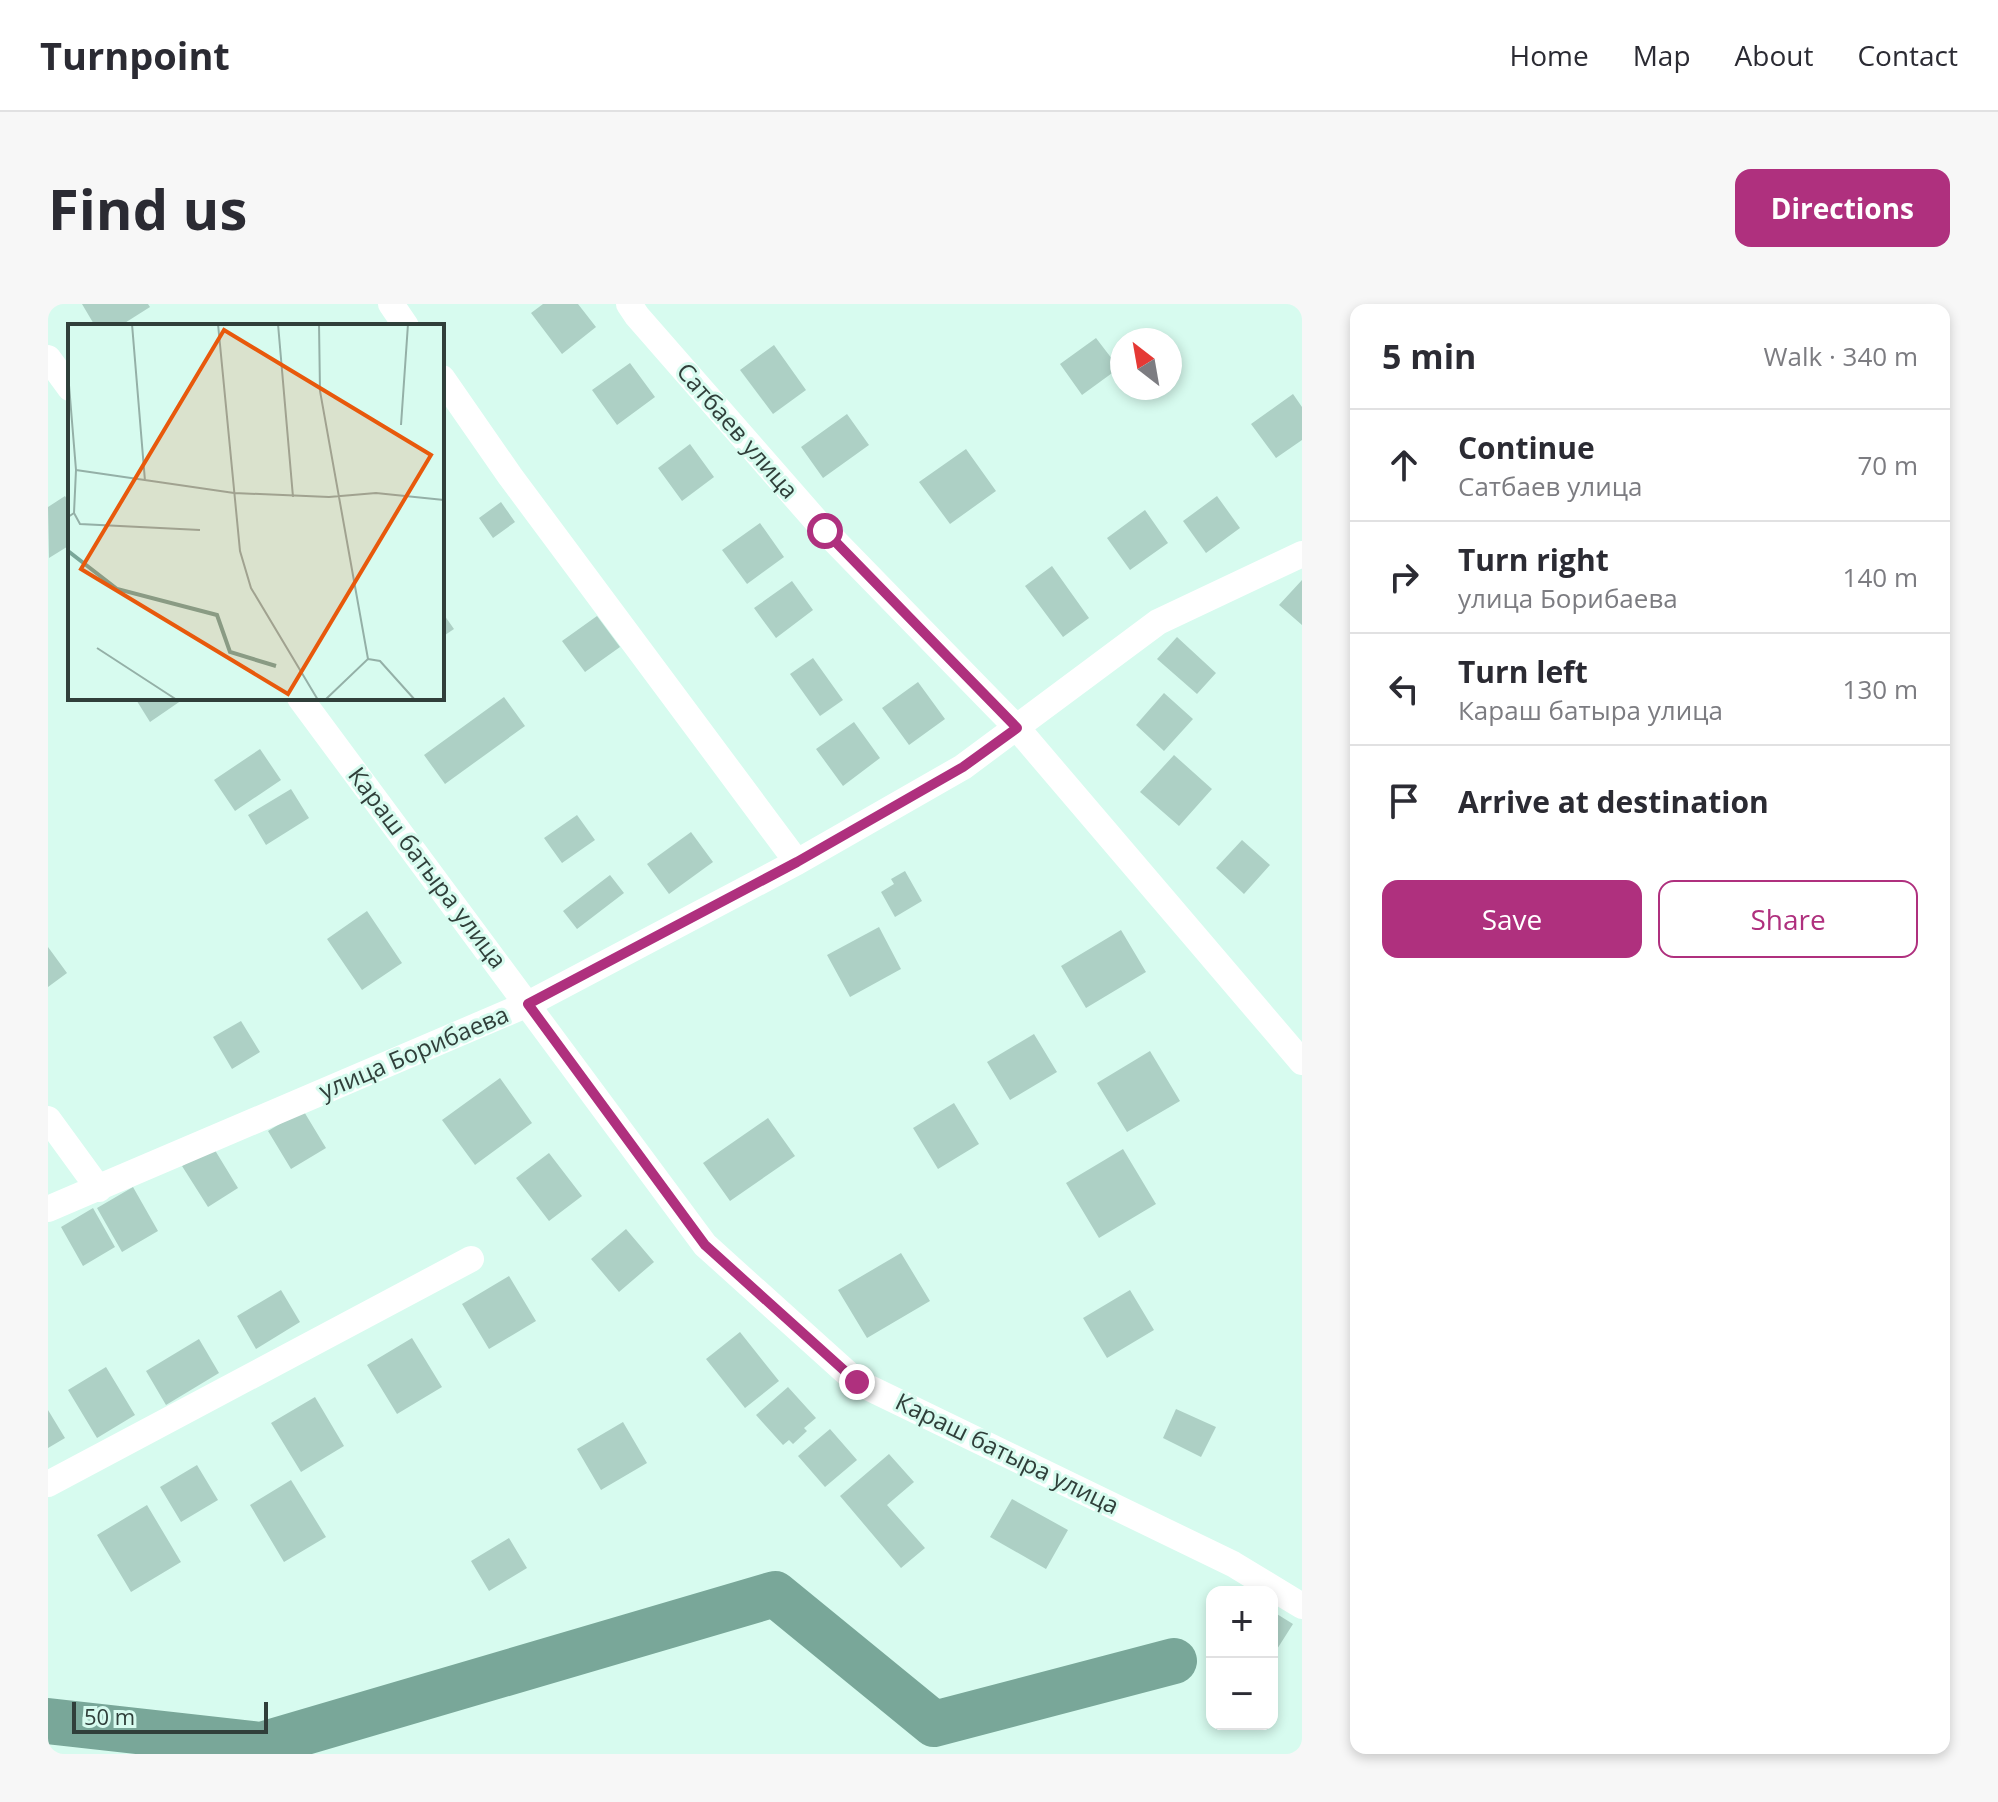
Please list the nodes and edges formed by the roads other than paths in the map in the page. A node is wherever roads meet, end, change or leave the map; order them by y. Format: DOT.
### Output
graph roads {
  1 [pos="391,304"];
  2 [pos="629,304"];
  3 [pos="405,324"];
  4 [pos="48,358"];
  5 [pos="444,381"];
  6 [pos="68,385"];
  7 [pos="1302,554"];
  8 [pos="301,700"];
  9 [pos="1017,728"];
  10 [pos="797,862"];
  11 [pos="528,1004"];
  12 [pos="1302,1062"];
  13 [pos="48,1119"];
  14 [pos="99,1189"];
  15 [pos="48,1209"];
  16 [pos="471,1259"];
  17 [pos="48,1484"];
  18 [pos="1302,1606"];
  1 -- 3 [label="street"];
  2 -- 9 [label="street, Сатбаев улица"];
  4 -- 6 [label="street"];
  5 -- 10 [label="street"];
  7 -- 9 [label="street, улица Борибаева"];
  8 -- 11 [label="street, Караш батыра улица"];
  9 -- 10 [label="street, улица Борибаева"];
  9 -- 12 [label="street, Сатбаев улица"];
  10 -- 11 [label="street, улица Борибаева"];
  11 -- 14 [label="street, улица Борибаева"];
  11 -- 18 [label="street, Караш батыра улица"];
  13 -- 14 [label="street"];
  14 -- 15 [label="street, улица Борибаева"];
  16 -- 17 [label="street"];
}
